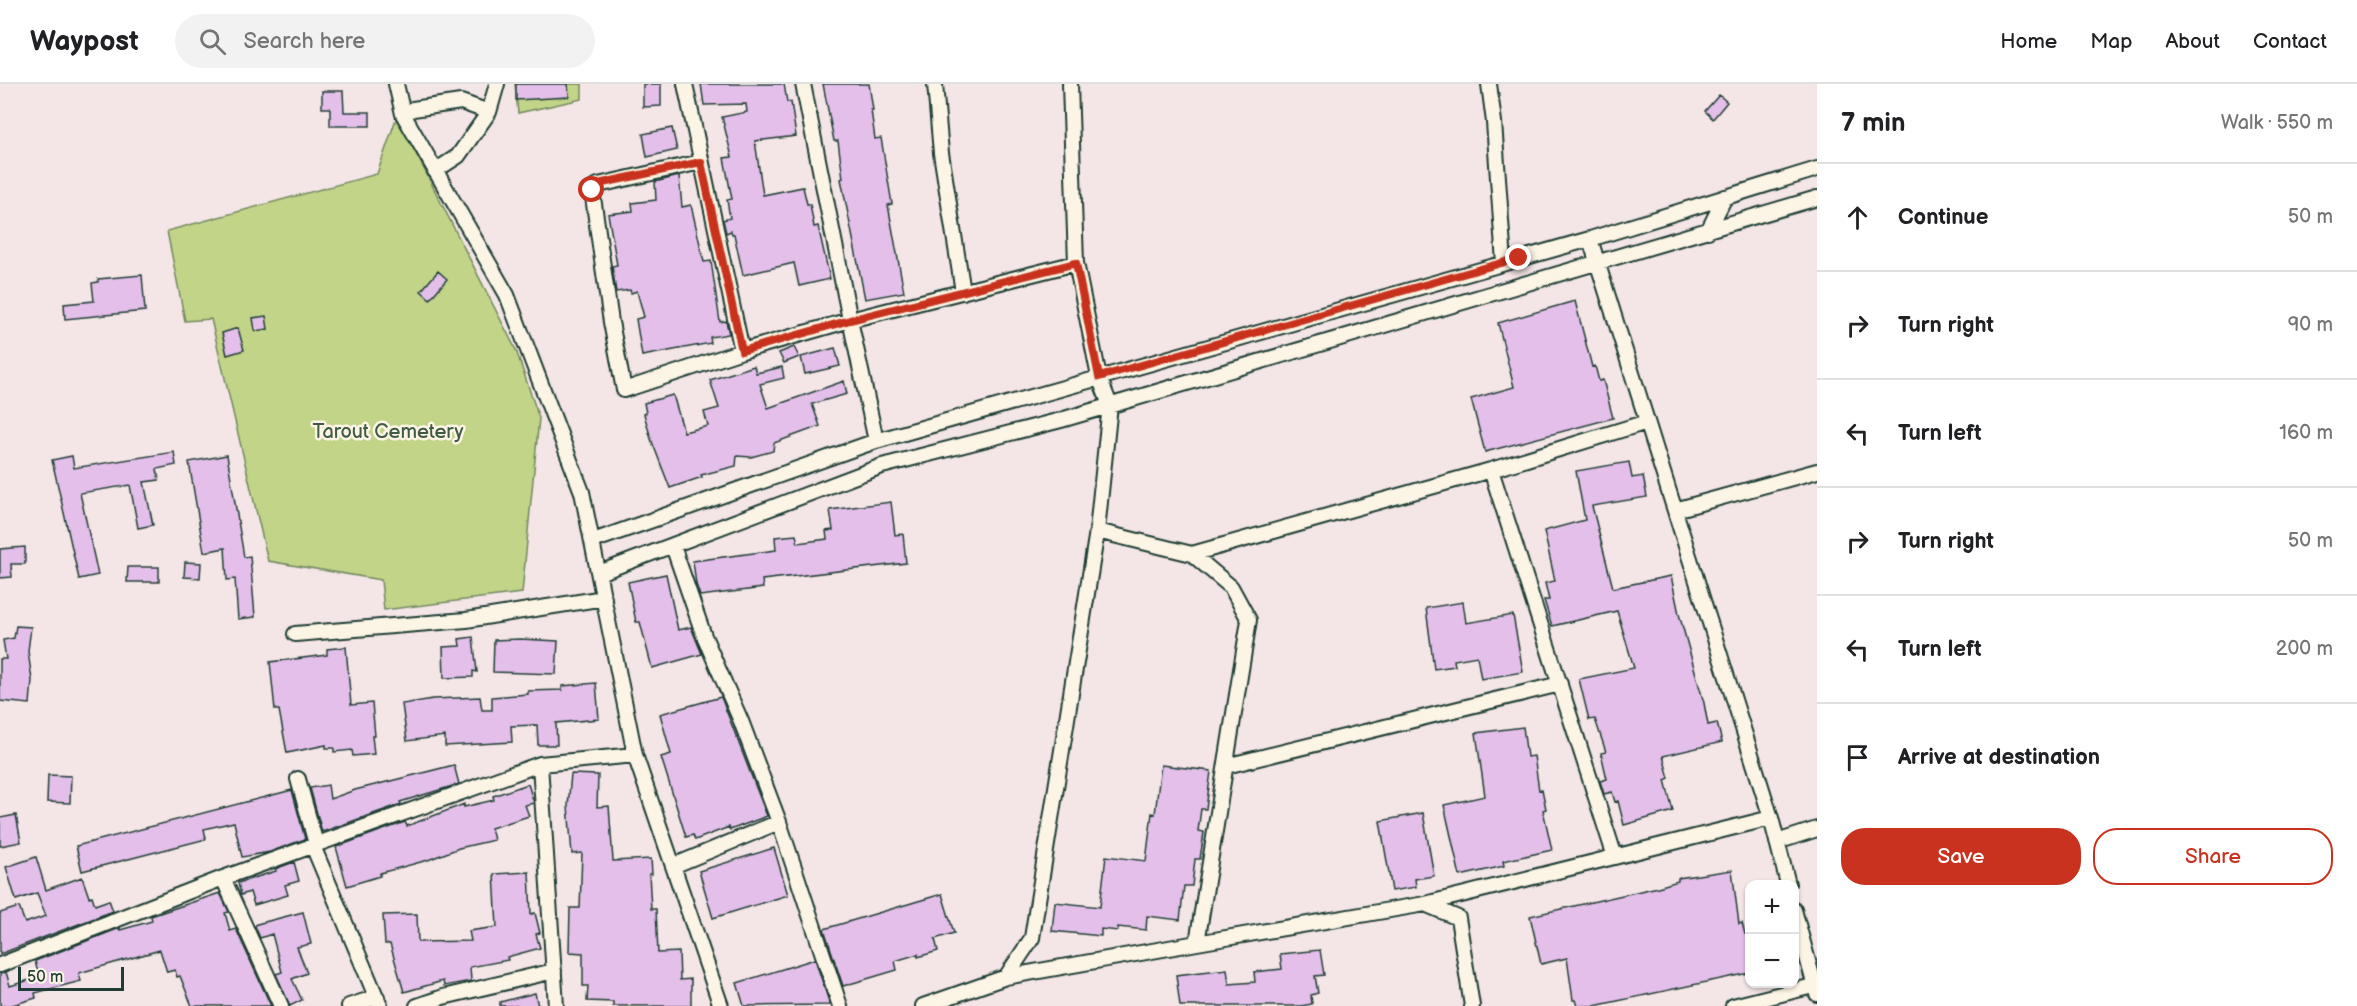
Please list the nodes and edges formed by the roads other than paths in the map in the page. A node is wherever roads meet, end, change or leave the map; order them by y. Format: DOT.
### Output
graph roads {
  1 [pos="396,84"];
  2 [pos="496,84"];
  3 [pos="684,84"];
  4 [pos="803,84"];
  5 [pos="935,84"];
  6 [pos="1070,84"];
  7 [pos="1489,84"];
  8 [pos="489,112"];
  9 [pos="403,114"];
  10 [pos="701,162"];
  11 [pos="1817,169"];
  12 [pos="435,171"];
  13 [pos="1725,197"];
  14 [pos="1817,198"];
  15 [pos="1708,231"];
  16 [pos="1590,239"];
  17 [pos="1597,262"];
  18 [pos="1076,263"];
  19 [pos="1504,263"];
  20 [pos="963,292"];
  21 [pos="850,320"];
  22 [pos="742,351"];
  23 [pos="1099,377"];
  24 [pos="1110,405"];
  25 [pos="1647,422"];
  26 [pos="876,441"];
  27 [pos="1491,470"];
  28 [pos="1817,471"];
  29 [pos="1675,510"];
  30 [pos="1097,531"];
  31 [pos="593,542"];
  32 [pos="673,546"];
  33 [pos="1192,554"];
  34 [pos="599,573"];
  35 [pos="604,598"];
  36 [pos="295,634"];
  37 [pos="1560,684"];
  38 [pos="635,755"];
  39 [pos="540,764"];
  40 [pos="1226,766"];
  41 [pos="298,779"];
  42 [pos="1771,818"];
  43 [pos="779,822"];
  44 [pos="1817,829"];
  45 [pos="1777,842"];
  46 [pos="315,845"];
  47 [pos="1614,857"];
  48 [pos="673,867"];
  49 [pos="223,878"];
  50 [pos="1787,880"];
  51 [pos="1425,904"];
  52 [pos="1799,928"];
  53 [pos="1197,943"];
  54 [pos="0,965"];
  55 [pos="554,971"];
  56 [pos="1006,977"];
  57 [pos="1816,988"];
  58 [pos="378,1002"];
  59 [pos="281,1006"];
  60 [pos="349,1006"];
  61 [pos="417,1006"];
  62 [pos="556,1006"];
  63 [pos="721,1006"];
  64 [pos="840,1006"];
  65 [pos="923,1006"];
  66 [pos="1472,1006"];
  67 [pos="1733,1006"];
  1 -- 9 [label="street"];
  2 -- 8 [label="street"];
  3 -- 10 [label="street"];
  4 -- 21 [label="street"];
  5 -- 20 [label="street"];
  6 -- 18 [label="street"];
  7 -- 19 [label="street"];
  8 -- 9 [label="street"];
  8 -- 12 [label="street"];
  9 -- 12 [label="street"];
  10 -- 22 [label="street"];
  10 -- 22 [label="street"];
  11 -- 13 [label="street"];
  12 -- 31 [label="street"];
  13 -- 15 [label="street"];
  13 -- 16 [label="street"];
  14 -- 15 [label="street"];
  15 -- 17 [label="street"];
  16 -- 17 [label="street"];
  16 -- 19 [label="street"];
  17 -- 24 [label="street"];
  17 -- 25 [label="street"];
  18 -- 20 [label="street"];
  18 -- 23 [label="street"];
  19 -- 23 [label="street"];
  20 -- 21 [label="street"];
  21 -- 22 [label="street"];
  21 -- 26 [label="street"];
  23 -- 24 [label="street"];
  23 -- 26 [label="street"];
  24 -- 30 [label="street"];
  24 -- 32 [label="street"];
  25 -- 27 [label="street"];
  25 -- 29 [label="street"];
  26 -- 31 [label="street"];
  27 -- 33 [label="street"];
  27 -- 37 [label="street"];
  28 -- 29 [label="street"];
  29 -- 42 [label="street"];
  30 -- 33 [label="street"];
  30 -- 56 [label="street"];
  31 -- 34 [label="street"];
  32 -- 34 [label="street"];
  32 -- 43 [label="street"];
  33 -- 40 [label="street"];
  34 -- 35 [label="street"];
  35 -- 36 [label="street"];
  35 -- 38 [label="street"];
  37 -- 40 [label="street"];
  37 -- 47 [label="street"];
  38 -- 39 [label="street"];
  38 -- 48 [label="street"];
  39 -- 46 [label="street"];
  39 -- 55 [label="street"];
  40 -- 53 [label="street"];
  41 -- 46 [label="street"];
  42 -- 45 [label="street"];
  42 -- 47 [label="street"];
  43 -- 48 [label="street"];
  43 -- 64 [label="street"];
  44 -- 45 [label="street"];
  45 -- 50 [label="street"];
  46 -- 49 [label="street"];
  46 -- 58 [label="street"];
  47 -- 51 [label="street"];
  48 -- 63 [label="street"];
  49 -- 54 [label="street"];
  49 -- 59 [label="street"];
  51 -- 53 [label="street"];
  51 -- 66 [label="street"];
  52 -- 57 [label="street"];
  53 -- 56 [label="street"];
  55 -- 61 [label="street"];
  55 -- 62 [label="street"];
  56 -- 65 [label="street"];
  57 -- 67 [label="street"];
  58 -- 60 [label="street"];
}
